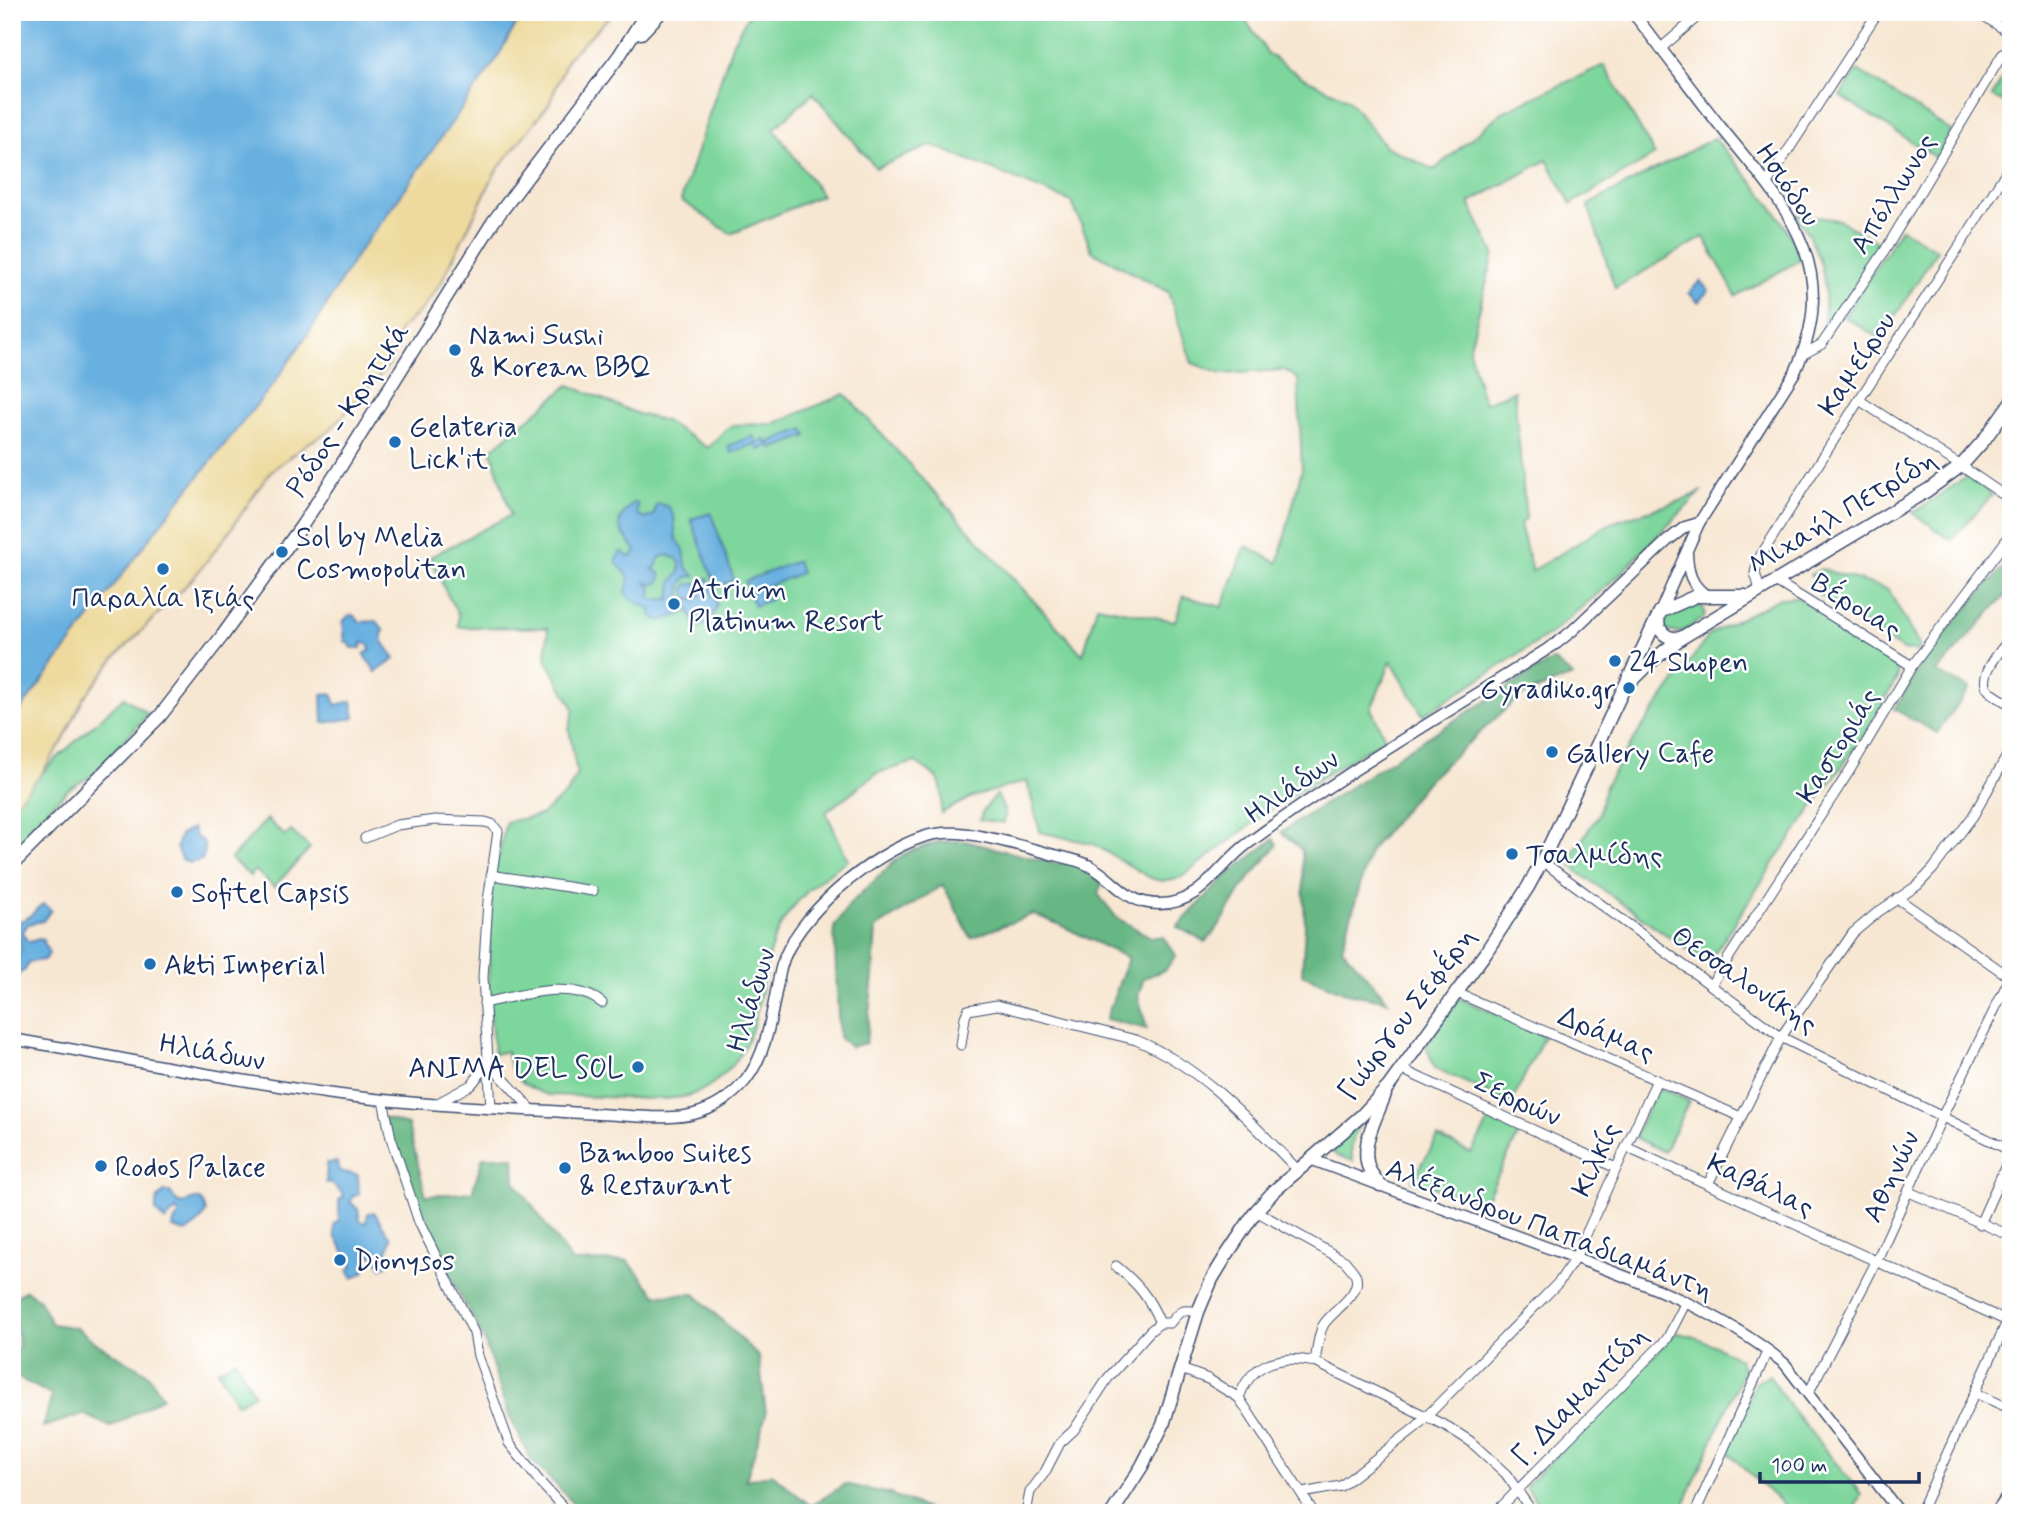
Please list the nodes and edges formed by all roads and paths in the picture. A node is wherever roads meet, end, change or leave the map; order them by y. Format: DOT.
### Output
graph roads {
  1 [pos="647,12"];
  2 [pos="660,12"];
  3 [pos="1632,12"];
  4 [pos="1703,12"];
  5 [pos="1878,12"];
  6 [pos="1978,12"];
  7 [pos="2011,34"];
  8 [pos="2011,47"];
  9 [pos="1660,49"];
  10 [pos="619,57"];
  11 [pos="2011,164"];
  12 [pos="1767,183"];
  13 [pos="1802,355"];
  14 [pos="1859,400"];
  15 [pos="2009,408"];
  16 [pos="1961,466"];
  17 [pos="2011,500"];
  18 [pos="1699,523"];
  19 [pos="2011,534"];
  20 [pos="1692,540"];
  21 [pos="1667,541"];
  22 [pos="1687,552"];
  23 [pos="1777,582"];
  24 [pos="1755,593"];
  25 [pos="1707,596"];
  26 [pos="1660,612"];
  27 [pos="1711,621"];
  28 [pos="2011,636"];
  29 [pos="1681,638"];
  30 [pos="1912,666"];
  31 [pos="1621,696"];
  32 [pos="2011,705"];
  33 [pos="2011,749"];
  34 [pos="365,838"];
  35 [pos="1542,861"];
  36 [pos="12,865"];
  37 [pos="491,875"];
  38 [pos="593,891"];
  39 [pos="1897,898"];
  40 [pos="2010,977"];
  41 [pos="1711,985"];
  42 [pos="1455,992"];
  43 [pos="484,1003"];
  44 [pos="602,1003"];
  45 [pos="1781,1037"];
  46 [pos="12,1040"];
  47 [pos="961,1045"];
  48 [pos="489,1063"];
  49 [pos="1401,1069"];
  50 [pos="1657,1080"];
  51 [pos="1389,1086"];
  52 [pos="383,1100"];
  53 [pos="435,1105"];
  54 [pos="491,1108"];
  55 [pos="532,1111"];
  56 [pos="1741,1117"];
  57 [pos="1942,1117"];
  58 [pos="1626,1147"];
  59 [pos="2011,1153"];
  60 [pos="1310,1159"];
  61 [pos="1616,1168"];
  62 [pos="1297,1169"];
  63 [pos="1708,1184"];
  64 [pos="1380,1185"];
  65 [pos="1909,1192"];
  66 [pos="1256,1211"];
  67 [pos="1980,1224"];
  68 [pos="2011,1236"];
  69 [pos="1575,1258"];
  70 [pos="1876,1262"];
  71 [pos="1116,1266"];
  72 [pos="1686,1302"];
  73 [pos="1198,1312"];
  74 [pos="2009,1317"];
  75 [pos="1160,1323"];
  76 [pos="1768,1350"];
  77 [pos="1315,1362"];
  78 [pos="1181,1369"];
  79 [pos="1975,1393"];
  80 [pos="1808,1394"];
  81 [pos="1239,1398"];
  82 [pos="2011,1409"];
  83 [pos="1425,1417"];
  84 [pos="1517,1491"];
  85 [pos="2011,1491"];
  86 [pos="1302,1493"];
  87 [pos="568,1513"];
  88 [pos="1026,1513"];
  89 [pos="1112,1513"];
  90 [pos="1314,1513"];
  91 [pos="1495,1513"];
  92 [pos="1532,1513"];
  93 [pos="1695,1513"];
  94 [pos="1900,1513"];
  95 [pos="1920,1513"];
  96 [pos="1996,1513"];
  1 -- 10 [label="main road"];
  2 -- 10 [label="main road"];
  3 -- 9 [label="street, Ησιόδου"];
  4 -- 9 [label="street"];
  5 -- 12 [label="street"];
  6 -- 7 [label="street"];
  8 -- 13 [label="street, Απόλλωνος"];
  9 -- 12 [label="street, Ησιόδου"];
  10 -- 36 [label="main road, Ρόδος - Κρητικά"];
  11 -- 14 [label="street, Καμείρου"];
  12 -- 13 [label="street, Ησιόδου"];
  13 -- 18 [label="street, Ησιόδου"];
  14 -- 16 [label="street"];
  14 -- 24 [label="street, Καμείρου"];
  15 -- 16 [label="main road, Μιχαήλ Πετρίδη"];
  16 -- 17 [label="street"];
  16 -- 23 [label="main road, Μιχαήλ Πετρίδη"];
  18 -- 20 [label="street, Ησιόδου"];
  18 -- 21 [label="street, Ηλιάδων"];
  19 -- 30 [label="street, Καστοριάς"];
  20 -- 21 [label="street"];
  20 -- 22 [label="street, Ησιόδου"];
  21 -- 55 [label="street, Ηλιάδων"];
  22 -- 25 [label="street"];
  22 -- 26 [label="street, Γιώργου Σεφέρη"];
  23 -- 24 [label="main road, Μιχαήλ Πετρίδη"];
  23 -- 30 [label="street, Βέροιας"];
  24 -- 25 [label="main road"];
  24 -- 27 [label="main road, Μιχαήλ Πετρίδη"];
  25 -- 26 [label="main road"];
  25 -- 27 [label="main road"];
  26 -- 29 [label="main road"];
  26 -- 31 [label="main road, Γιώργου Σεφέρη"];
  27 -- 29 [label="main road, Μιχαήλ Πετρίδη"];
  28 -- 32 [label="street"];
  29 -- 31 [label="main road, Μιχαήλ Πετρίδη"];
  30 -- 41 [label="street, Καστοριάς"];
  31 -- 35 [label="main road, Γιώργου Σεφέρη"];
  33 -- 39 [label="street"];
  34 -- 37 [label="street"];
  35 -- 41 [label="street, Θεσσαλονίκης"];
  35 -- 42 [label="main road, Γιώργου Σεφέρη"];
  37 -- 38 [label="street"];
  37 -- 43 [label="street"];
  39 -- 40 [label="street"];
  39 -- 45 [label="street"];
  40 -- 57 [label="street, Αθηνών"];
  41 -- 45 [label="street, Θεσσαλονίκης"];
  42 -- 49 [label="main road, Γιώργου Σεφέρη"];
  42 -- 50 [label="street, Δράμας"];
  43 -- 44 [label="street"];
  43 -- 48 [label="street"];
  45 -- 56 [label="street"];
  45 -- 57 [label="street, Θεσσαλονίκης"];
  46 -- 52 [label="street, Ηλιάδων"];
  47 -- 62 [label="street"];
  48 -- 53 [label="street"];
  48 -- 54 [label="street"];
  48 -- 55 [label="street"];
  49 -- 51 [label="main road, Γιώργου Σεφέρη"];
  49 -- 61 [label="street, Σερρών"];
  50 -- 56 [label="street, Δράμας"];
  50 -- 58 [label="street, Κιλκίς"];
  51 -- 60 [label="main road, Γιώργου Σεφέρη"];
  51 -- 64 [label="main road"];
  52 -- 53 [label="street, Ηλιάδων"];
  52 -- 87 [label="street"];
  53 -- 54 [label="street, Ηλιάδων"];
  54 -- 55 [label="street, Ηλιάδων"];
  56 -- 63 [label="street"];
  57 -- 59 [label="street, Θεσσαλονίκης"];
  57 -- 65 [label="street, Αθηνών"];
  58 -- 61 [label="street, Κιλκίς"];
  58 -- 63 [label="street, Καβάλας"];
  59 -- 67 [label="street"];
  60 -- 62 [label="main road, Γιώργου Σεφέρη"];
  60 -- 64 [label="street, Αλέξανδρου Παπαδιαμάντη"];
  61 -- 69 [label="street, Κιλκίς"];
  62 -- 66 [label="main road, Γιώργου Σεφέρη"];
  63 -- 70 [label="street, Καβάλας"];
  64 -- 69 [label="street, Αλέξανδρου Παπαδιαμάντη"];
  65 -- 67 [label="street"];
  65 -- 70 [label="street, Αθηνών"];
  66 -- 73 [label="main road, Γιώργου Σεφέρη"];
  66 -- 77 [label="street"];
  67 -- 68 [label="street"];
  69 -- 72 [label="street, Αλέξανδρου Παπαδιαμάντη"];
  69 -- 83 [label="street, Κιλκίς"];
  70 -- 74 [label="street, Καβάλας"];
  70 -- 80 [label="street, Αθηνών"];
  71 -- 75 [label="street"];
  72 -- 76 [label="street, Αλέξανδρου Παπαδιαμάντη"];
  72 -- 84 [label="street, Γ. Διαμαντίδη"];
  73 -- 75 [label="street"];
  73 -- 78 [label="main road, Γιώργου Σεφέρη"];
  74 -- 79 [label="street"];
  75 -- 88 [label="street"];
  76 -- 80 [label="street, Αλέξανδρου Παπαδιαμάντη"];
  76 -- 93 [label="street"];
  77 -- 81 [label="street"];
  77 -- 83 [label="street"];
  78 -- 81 [label="street"];
  78 -- 89 [label="main road, Γιώργου Σεφέρη"];
  79 -- 82 [label="street"];
  79 -- 95 [label="street"];
  80 -- 94 [label="street, Αλέξανδρου Παπαδιαμάντη"];
  81 -- 86 [label="street"];
  83 -- 84 [label="street"];
  83 -- 86 [label="street, Κιλκίς"];
  84 -- 91 [label="street, Γ. Διαμαντίδη"];
  84 -- 92 [label="street"];
  85 -- 96 [label="street"];
  86 -- 90 [label="street"];
}
